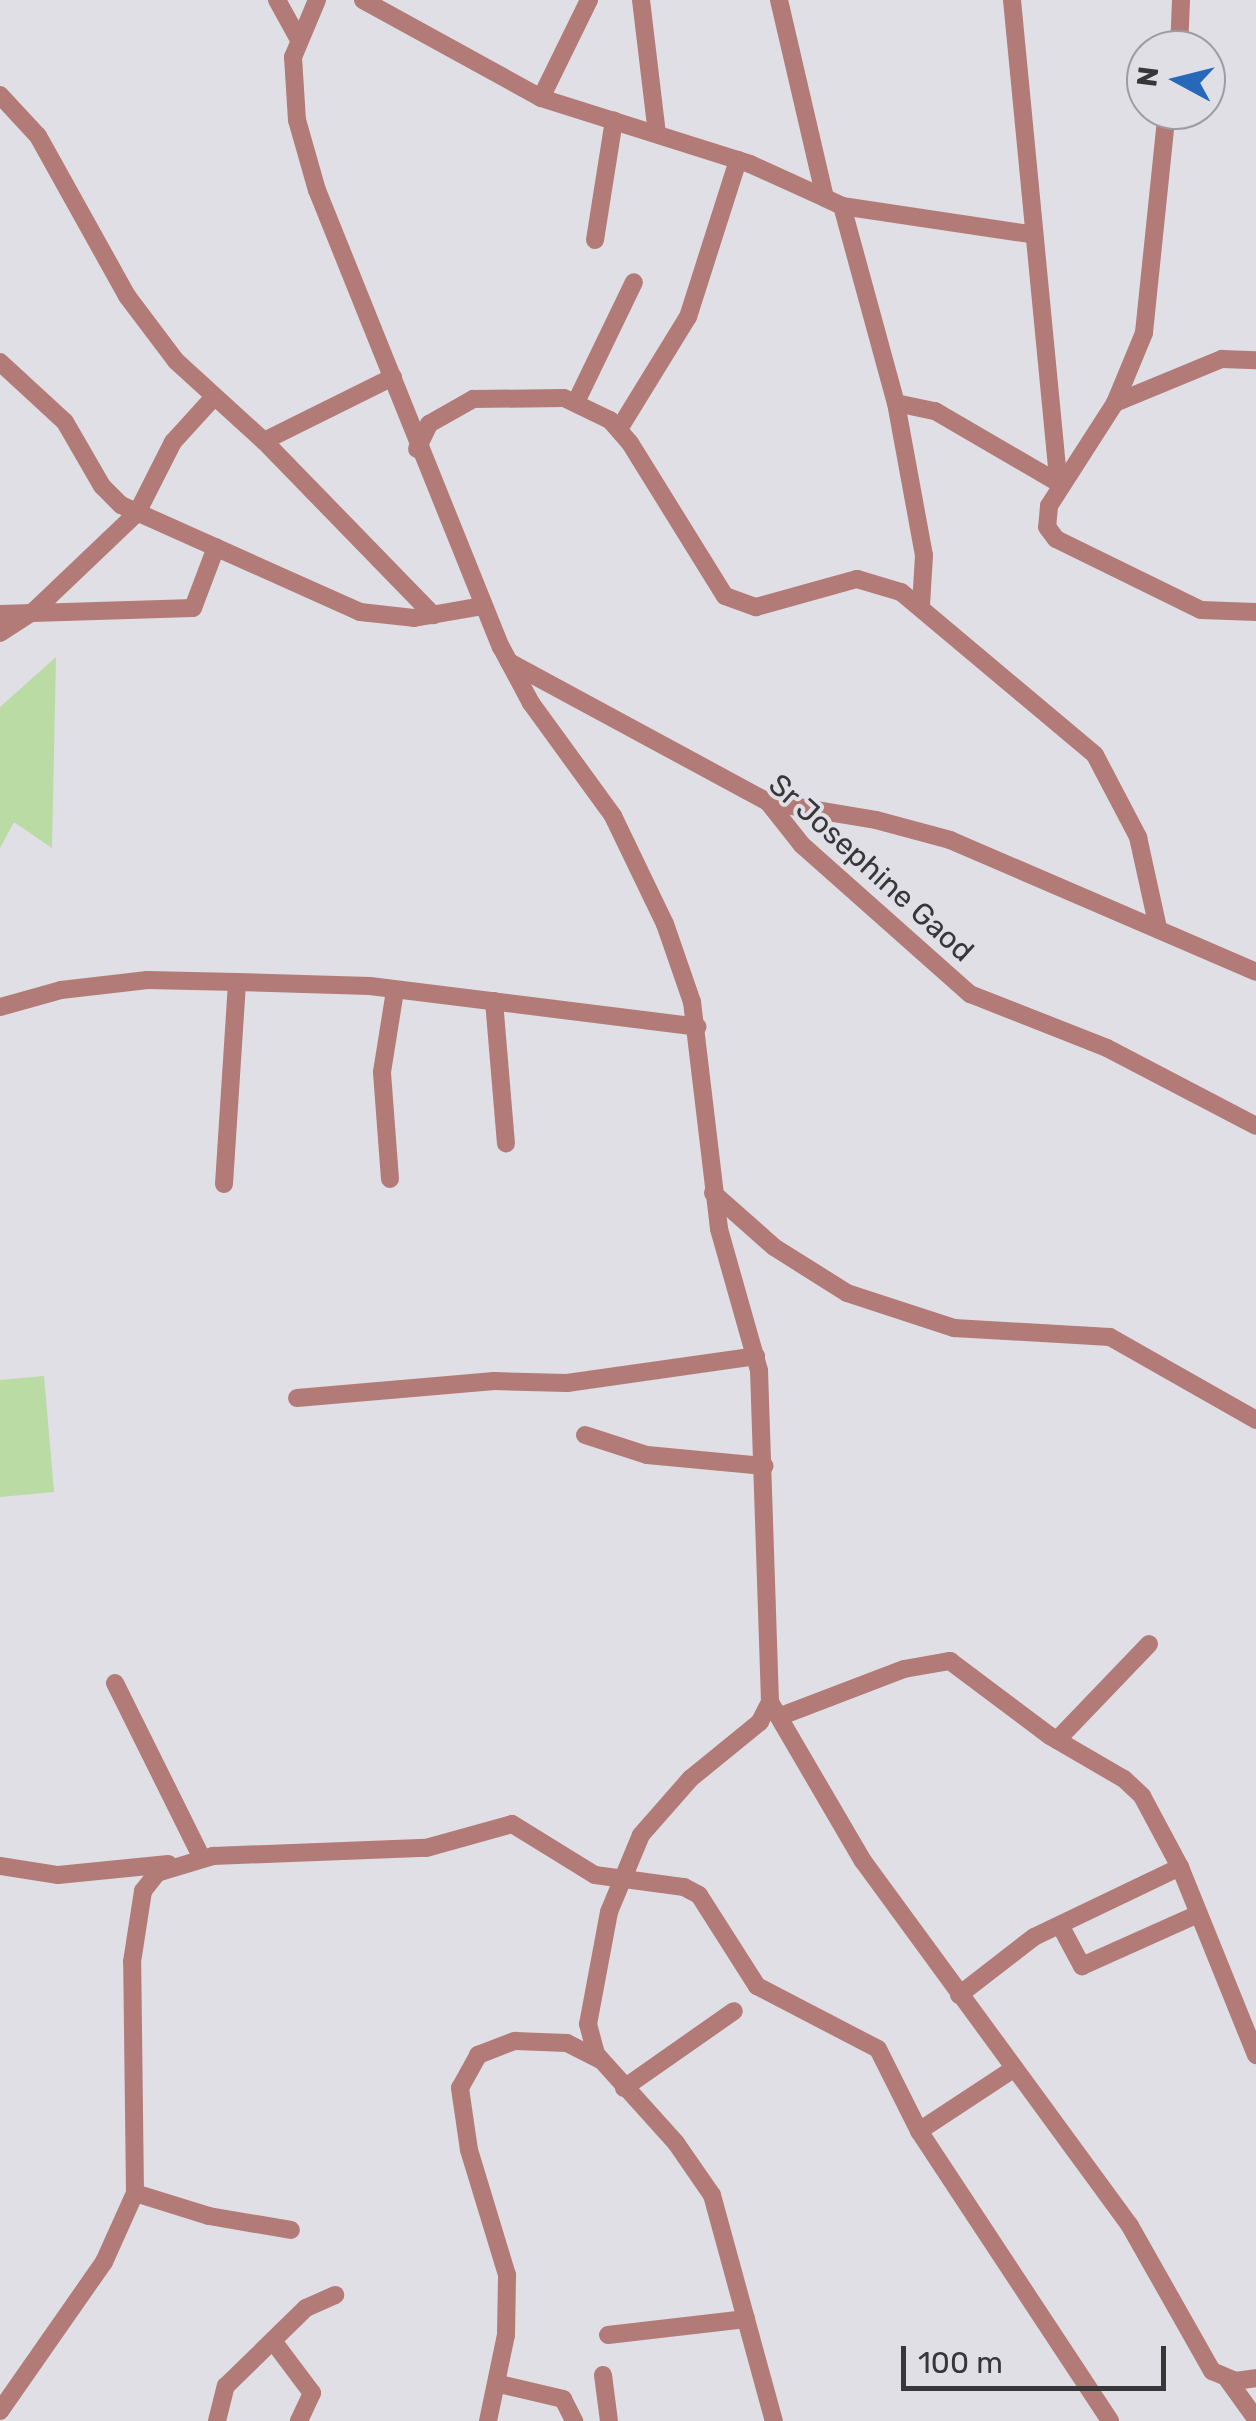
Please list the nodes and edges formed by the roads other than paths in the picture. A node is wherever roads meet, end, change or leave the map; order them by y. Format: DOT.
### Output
graph roads {
  1 [pos="277,0"];
  2 [pos="316,0"];
  3 [pos="363,0"];
  4 [pos="590,0"];
  5 [pos="779,0"];
  6 [pos="1012,0"];
  7 [pos="1181,0"];
  8 [pos="638,2"];
  9 [pos="1180,30"];
  10 [pos="298,38"];
  11 [pos="0,95"];
  12 [pos="541,98"];
  13 [pos="614,120"];
  14 [pos="1165,130"];
  15 [pos="657,134"];
  16 [pos="738,160"];
  17 [pos="834,202"];
  18 [pos="1030,234"];
  19 [pos="595,240"];
  20 [pos="634,282"];
  21 [pos="1256,360"];
  22 [pos="0,362"];
  23 [pos="392,377"];
  24 [pos="214,397"];
  25 [pos="576,402"];
  26 [pos="896,402"];
  27 [pos="1115,403"];
  28 [pos="619,429"];
  29 [pos="264,440"];
  30 [pos="417,449"];
  31 [pos="1058,484"];
  32 [pos="137,513"];
  33 [pos="216,548"];
  34 [pos="482,606"];
  35 [pos="921,606"];
  36 [pos="34,612"];
  37 [pos="1256,612"];
  38 [pos="0,614"];
  39 [pos="434,615"];
  40 [pos="0,633"];
  41 [pos="508,662"];
  42 [pos="768,802"];
  43 [pos="1158,928"];
  44 [pos="1256,972"];
  45 [pos="237,982"];
  46 [pos="395,991"];
  47 [pos="494,1002"];
  48 [pos="0,1008"];
  49 [pos="696,1027"];
  50 [pos="1256,1126"];
  51 [pos="506,1144"];
  52 [pos="390,1179"];
  53 [pos="224,1184"];
  54 [pos="713,1193"];
  55 [pos="756,1356"];
  56 [pos="297,1398"];
  57 [pos="1256,1420"];
  58 [pos="585,1435"];
  59 [pos="764,1466"];
  60 [pos="1149,1644"];
  61 [pos="115,1683"];
  62 [pos="776,1709"];
  63 [pos="1057,1740"];
  64 [pos="202,1858"];
  65 [pos="176,1863"];
  66 [pos="0,1866"];
  67 [pos="1180,1867"];
  68 [pos="619,1881"];
  69 [pos="1198,1914"];
  70 [pos="1060,1925"];
  71 [pos="959,1996"];
  72 [pos="734,2010"];
  73 [pos="1256,2055"];
  74 [pos="601,2060"];
  75 [pos="1012,2070"];
  76 [pos="624,2088"];
  77 [pos="919,2130"];
  78 [pos="135,2193"];
  79 [pos="291,2230"];
  80 [pos="334,2295"];
  81 [pos="746,2319"];
  82 [pos="608,2334"];
  83 [pos="276,2344"];
  84 [pos="603,2375"];
  85 [pos="1256,2378"];
  86 [pos="1228,2380"];
  87 [pos="500,2384"];
  88 [pos="0,2411"];
  89 [pos="1256,2419"];
  90 [pos="217,2421"];
  91 [pos="299,2421"];
  92 [pos="488,2421"];
  93 [pos="574,2421"];
  94 [pos="609,2421"];
  95 [pos="774,2421"];
  96 [pos="1110,2421"];
  1 -- 10 [label="street"];
  2 -- 10 [label="street"];
  3 -- 12 [label="street"];
  4 -- 12 [label="street"];
  5 -- 17 [label="street"];
  6 -- 18 [label="street"];
  7 -- 9 [label="street"];
  8 -- 15 [label="street"];
  10 -- 23 [label="street"];
  11 -- 24 [label="street"];
  12 -- 13 [label="street"];
  13 -- 15 [label="street"];
  13 -- 19 [label="street"];
  14 -- 27 [label="street"];
  15 -- 16 [label="street"];
  16 -- 17 [label="street"];
  16 -- 28 [label="street"];
  17 -- 18 [label="street"];
  17 -- 26 [label="street"];
  18 -- 31 [label="street"];
  20 -- 25 [label="street"];
  21 -- 27 [label="street"];
  22 -- 32 [label="street"];
  23 -- 29 [label="street"];
  23 -- 30 [label="street"];
  24 -- 29 [label="street"];
  24 -- 32 [label="street"];
  25 -- 28 [label="street"];
  25 -- 30 [label="street"];
  26 -- 31 [label="street"];
  26 -- 35 [label="street"];
  27 -- 31 [label="street"];
  28 -- 35 [label="street"];
  29 -- 39 [label="street"];
  30 -- 34 [label="street"];
  31 -- 37 [label="street"];
  32 -- 33 [label="street"];
  32 -- 36 [label="street"];
  33 -- 36 [label="street"];
  33 -- 39 [label="street"];
  34 -- 39 [label="street"];
  34 -- 41 [label="street"];
  35 -- 43 [label="street"];
  36 -- 38 [label="street"];
  36 -- 40 [label="street"];
  41 -- 42 [label="street, Sr Josephine Gaod"];
  41 -- 49 [label="street"];
  42 -- 43 [label="street"];
  42 -- 50 [label="street, Sr Josephine Gaod"];
  43 -- 44 [label="street"];
  45 -- 46 [label="street"];
  45 -- 48 [label="street"];
  45 -- 53 [label="street"];
  46 -- 47 [label="street"];
  46 -- 52 [label="street"];
  47 -- 49 [label="street"];
  47 -- 51 [label="street"];
  49 -- 54 [label="street"];
  54 -- 55 [label="street"];
  54 -- 57 [label="street"];
  55 -- 56 [label="street"];
  55 -- 59 [label="street"];
  58 -- 59 [label="street"];
  59 -- 62 [label="street"];
  60 -- 63 [label="street"];
  61 -- 64 [label="street"];
  62 -- 63 [label="street"];
  62 -- 68 [label="street"];
  62 -- 71 [label="street"];
  63 -- 67 [label="street"];
  64 -- 65 [label="street"];
  64 -- 68 [label="street"];
  65 -- 66 [label="street"];
  65 -- 78 [label="street"];
  67 -- 69 [label="street"];
  67 -- 70 [label="street"];
  68 -- 74 [label="street"];
  68 -- 77 [label="street"];
  69 -- 70 [label="street"];
  69 -- 73 [label="street"];
  70 -- 71 [label="street"];
  71 -- 75 [label="street"];
  72 -- 76 [label="street"];
  74 -- 76 [label="street"];
  74 -- 87 [label="street"];
  75 -- 77 [label="street"];
  75 -- 86 [label="street"];
  76 -- 81 [label="street"];
  77 -- 96 [label="street"];
  78 -- 79 [label="street"];
  78 -- 88 [label="street"];
  80 -- 83 [label="street"];
  81 -- 82 [label="street"];
  81 -- 95 [label="street"];
  83 -- 90 [label="street"];
  83 -- 91 [label="street"];
  84 -- 94 [label="street"];
  85 -- 86 [label="street"];
  86 -- 89 [label="street"];
  87 -- 92 [label="street"];
  87 -- 93 [label="street"];
}
